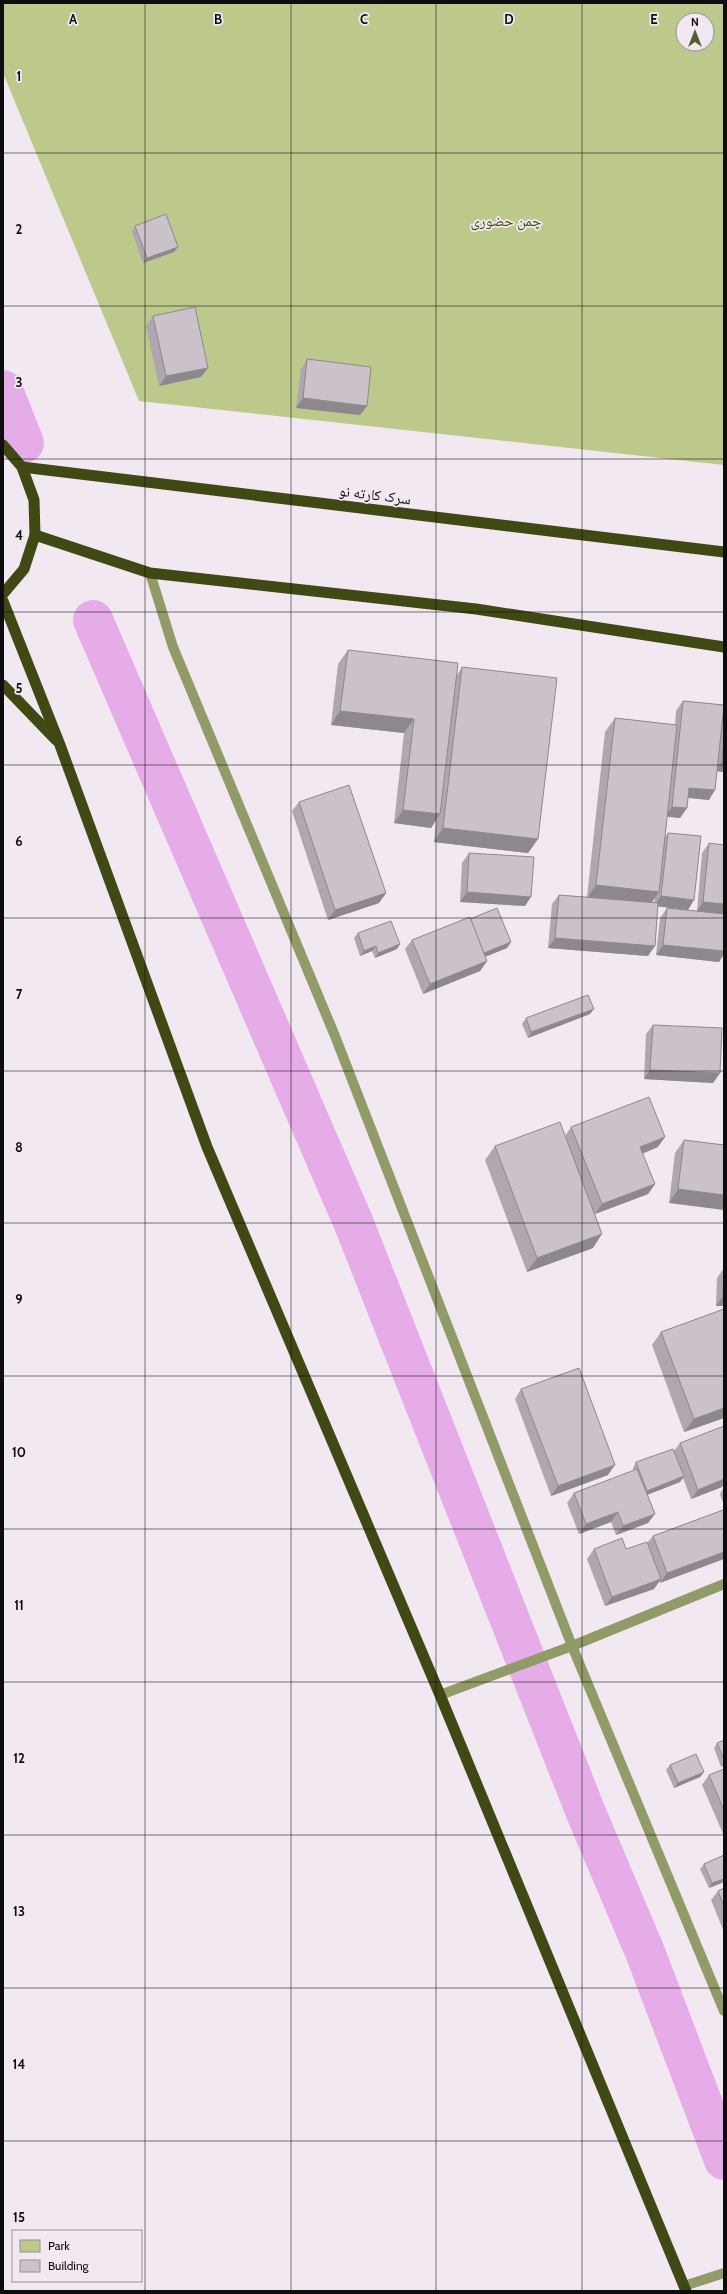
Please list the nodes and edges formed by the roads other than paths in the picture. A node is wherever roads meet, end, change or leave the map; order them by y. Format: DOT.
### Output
graph roads {
  1 [pos="3,445"];
  2 [pos="22,467"];
  3 [pos="35,535"];
  4 [pos="724,552"];
  5 [pos="150,572"];
  6 [pos="3,594"];
  7 [pos="3,601"];
  8 [pos="724,647"];
  9 [pos="3,685"];
  10 [pos="60,745"];
  11 [pos="724,1584"];
  12 [pos="569,1647"];
  13 [pos="440,1695"];
  14 [pos="724,2011"];
  15 [pos="724,2273"];
  16 [pos="686,2289"];
  1 -- 2 [label="highway"];
  2 -- 3 [label="highway"];
  2 -- 4 [label="highway, سرک کارته نو"];
  3 -- 5 [label="highway"];
  3 -- 6 [label="highway"];
  5 -- 8 [label="highway"];
  5 -- 12 [label="lane"];
  7 -- 10 [label="highway"];
  9 -- 10 [label="highway"];
  10 -- 13 [label="highway"];
  11 -- 12 [label="lane"];
  12 -- 13 [label="lane"];
  12 -- 14 [label="lane"];
  13 -- 16 [label="highway"];
  15 -- 16 [label="lane"];
}
